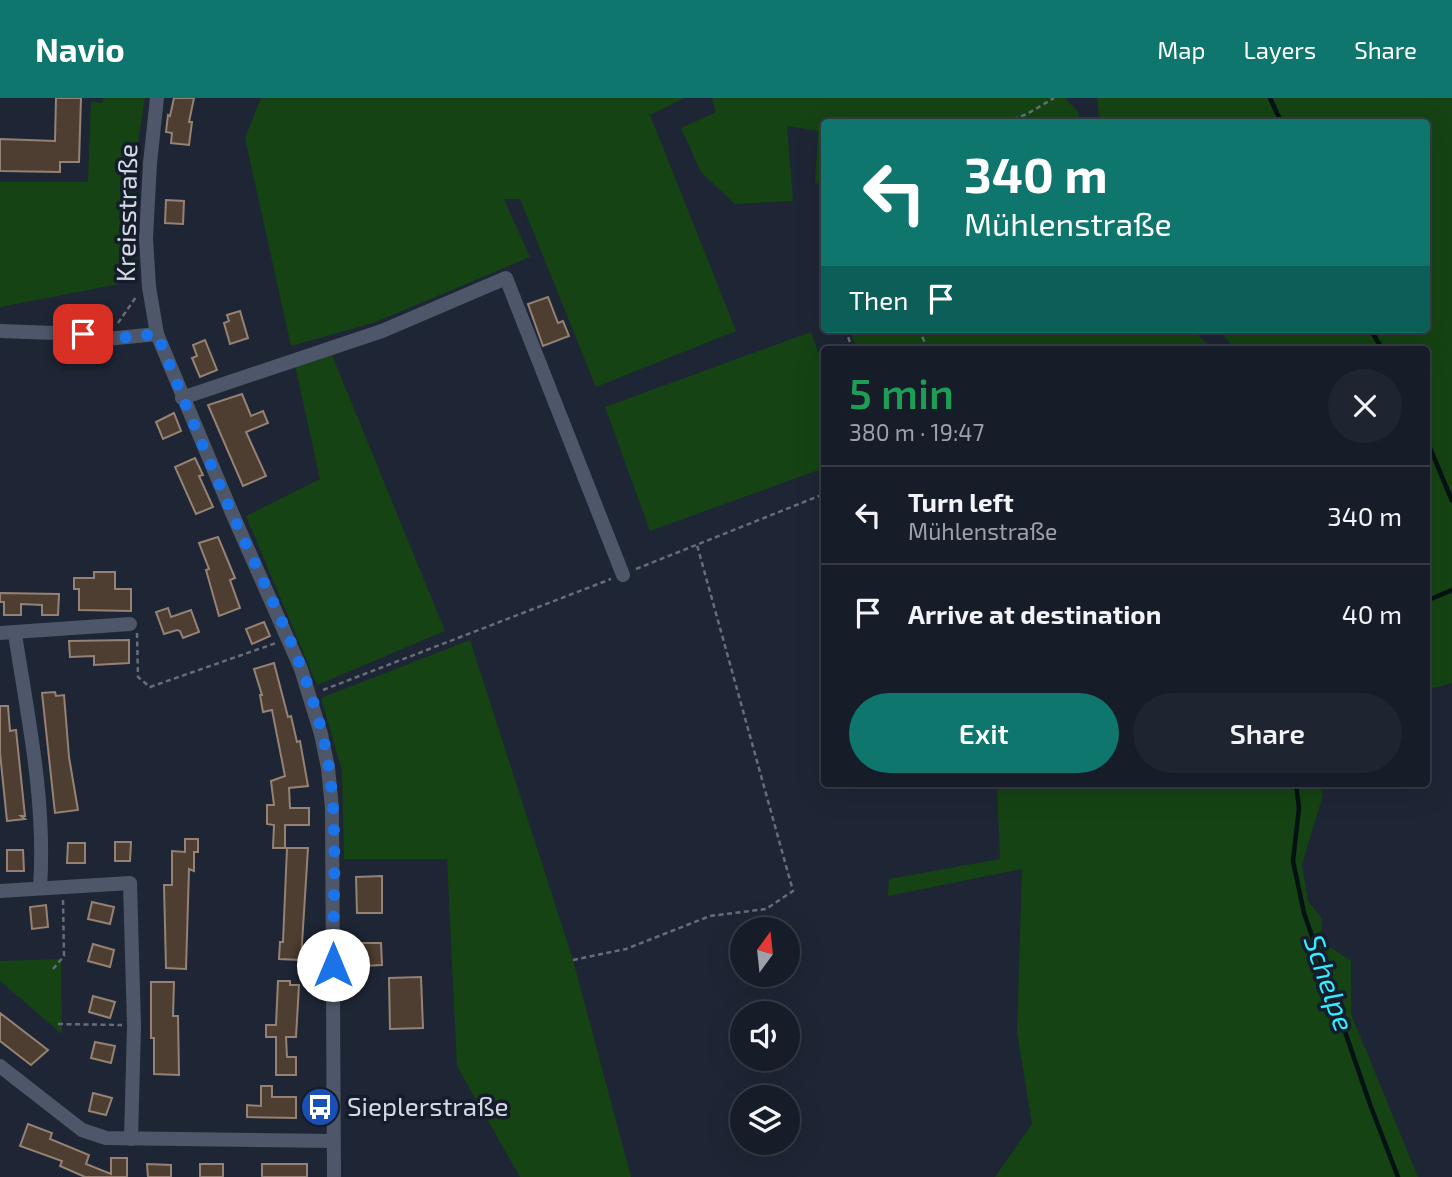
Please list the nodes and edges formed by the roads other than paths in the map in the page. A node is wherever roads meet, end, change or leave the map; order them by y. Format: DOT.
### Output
graph roads {
  1 [pos="157,98"];
  2 [pos="0,331"];
  3 [pos="157,334"];
  4 [pos="182,398"];
  5 [pos="623,575"];
  6 [pos="130,624"];
  7 [pos="7,634"];
  8 [pos="40,888"];
  9 [pos="0,891"];
  10 [pos="0,1066"];
  11 [pos="131,1139"];
  12 [pos="333,1141"];
  13 [pos="334,1177"];
  1 -- 3 [label="street, Kreisstraße"];
  2 -- 3 [label="street"];
  3 -- 4 [label="street, Kreisstraße"];
  4 -- 5 [label="street"];
  4 -- 12 [label="street, Kreisstraße"];
  6 -- 7 [label="street"];
  7 -- 8 [label="street"];
  8 -- 9 [label="street"];
  8 -- 11 [label="street"];
  10 -- 11 [label="street"];
  11 -- 12 [label="street"];
  12 -- 13 [label="street, Kreisstraße"];
}
